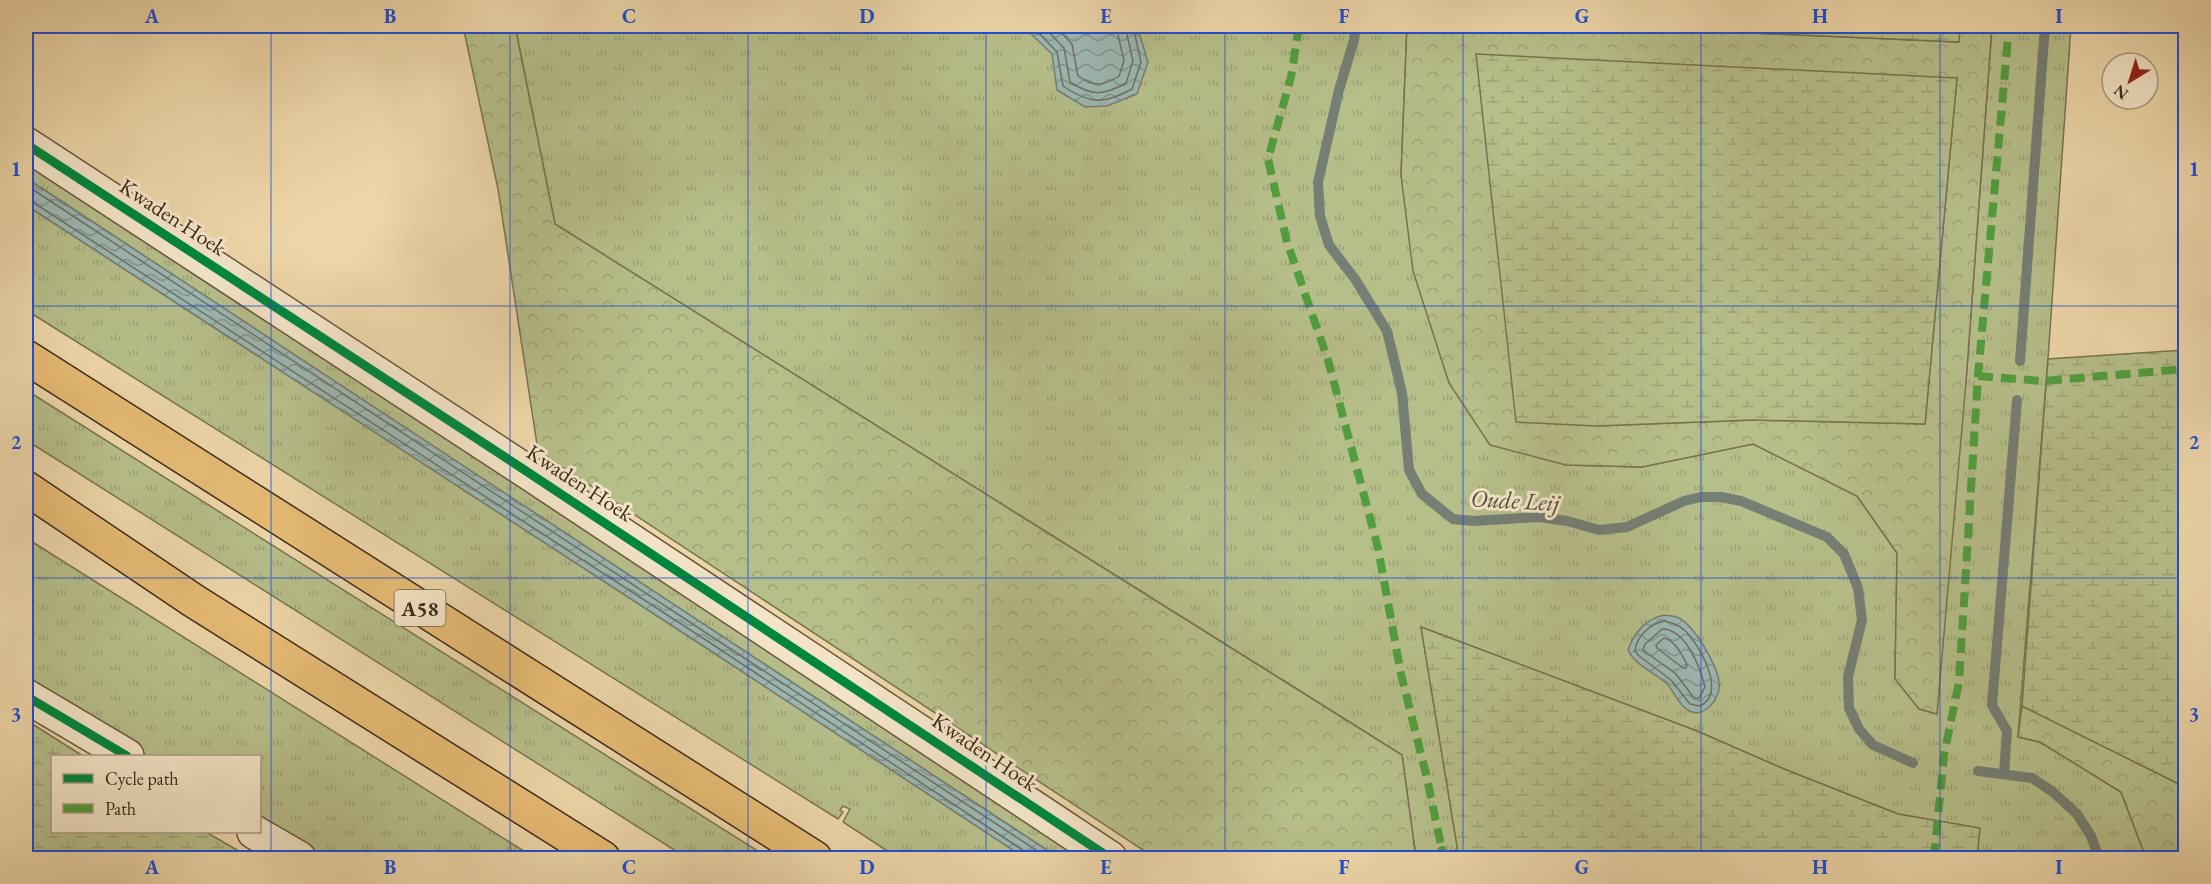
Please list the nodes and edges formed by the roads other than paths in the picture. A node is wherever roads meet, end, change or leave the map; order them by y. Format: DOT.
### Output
graph roads {
  1 [pos="26,144"];
  2 [pos="26,357"];
  3 [pos="26,488"];
  4 [pos="26,696"];
  5 [pos="126,755"];
  6 [pos="257,833"];
  7 [pos="299,858"];
  8 [pos="603,858"];
  9 [pos="815,858"];
  10 [pos="1110,858"];
  1 -- 10 [label="street, Kwaden Hoek"];
  2 -- 9 [label="highway, A58"];
  3 -- 8 [label="highway"];
  4 -- 5 [label="street"];
  6 -- 7 [label="street"];
}
